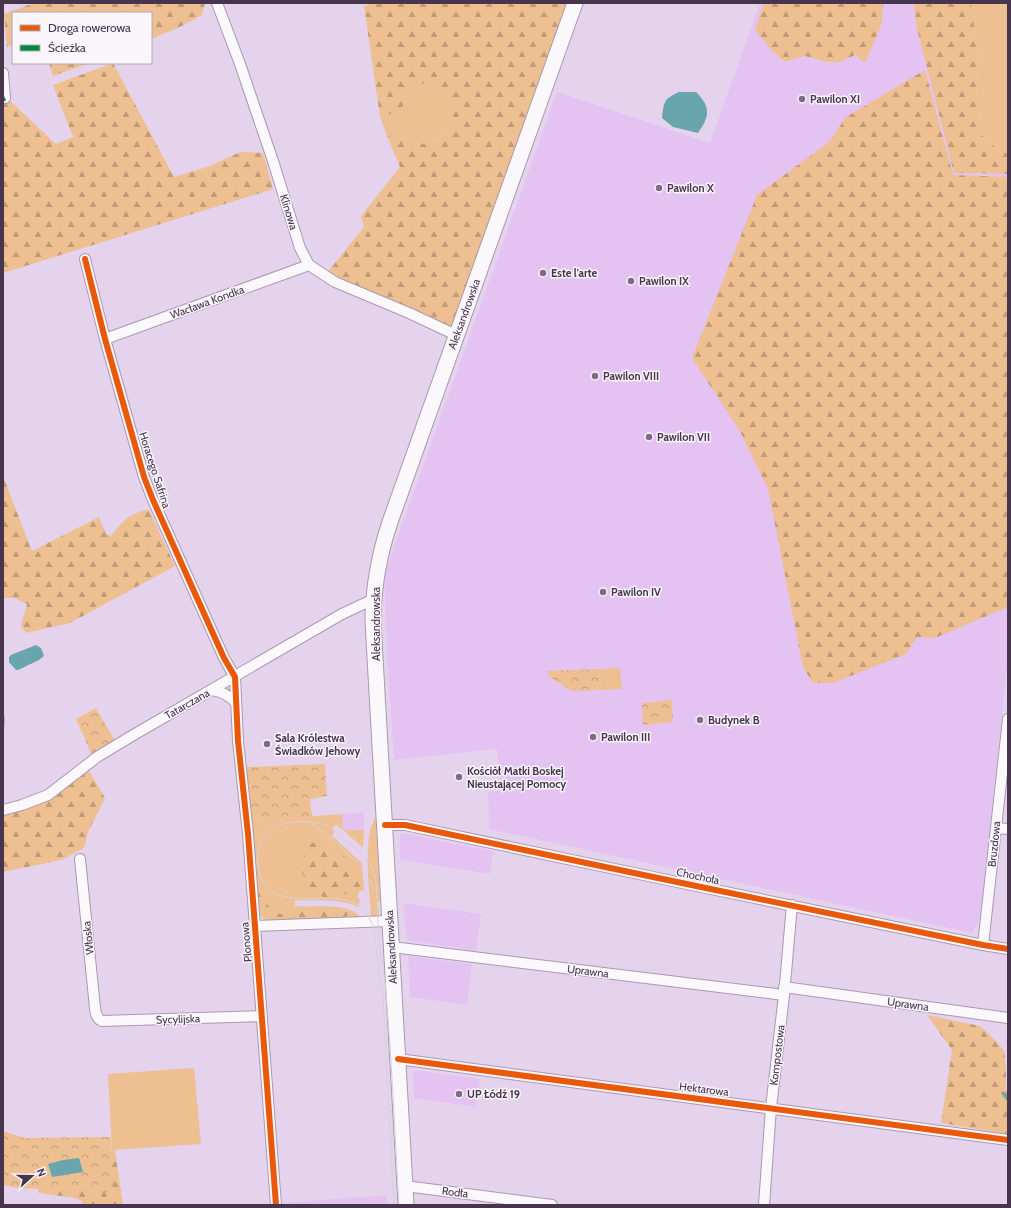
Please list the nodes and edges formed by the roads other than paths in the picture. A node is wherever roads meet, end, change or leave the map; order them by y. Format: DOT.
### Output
graph roads {
  1 [pos="217,3"];
  2 [pos="575,3"];
  3 [pos="3,73"];
  4 [pos="5,98"];
  5 [pos="85,259"];
  6 [pos="309,265"];
  7 [pos="456,335"];
  8 [pos="104,339"];
  9 [pos="374,599"];
  10 [pos="235,677"];
  11 [pos="211,690"];
  12 [pos="236,703"];
  13 [pos="1008,719"];
  14 [pos="4,810"];
  15 [pos="385,825"];
  16 [pos="996,828"];
  17 [pos="1008,829"];
  18 [pos="80,859"];
  19 [pos="792,905"];
  20 [pos="390,921"];
  21 [pos="255,926"];
  22 [pos="983,945"];
  23 [pos="392,947"];
  24 [pos="1008,949"];
  25 [pos="784,991"];
  26 [pos="96,1016"];
  27 [pos="262,1016"];
  28 [pos="1008,1018"];
  29 [pos="398,1059"];
  30 [pos="771,1108"];
  31 [pos="1008,1140"];
  32 [pos="405,1186"];
  33 [pos="276,1205"];
  34 [pos="406,1205"];
  35 [pos="552,1205"];
  36 [pos="764,1205"];
  1 -- 6 [label="street, Klinowa"];
  2 -- 7 [label="main road, Aleksandrowska"];
  3 -- 4 [label="street"];
  5 -- 8 [label="street, Horacego Safrina"];
  6 -- 7 [label="street, Klinowa"];
  6 -- 8 [label="street, Wacława Kondka"];
  7 -- 9 [label="main road, Aleksandrowska"];
  8 -- 10 [label="street, Horacego Safrina"];
  9 -- 10 [label="street, Tatarczana"];
  9 -- 15 [label="main road, Aleksandrowska"];
  10 -- 11 [label="street, Tatarczana"];
  10 -- 12 [label="street, Plonowa"];
  11 -- 12 [label="street"];
  11 -- 14 [label="street, Tatarczana"];
  12 -- 21 [label="street, Plonowa"];
  13 -- 16 [label="street, Bruzdowa"];
  15 -- 19 [label="street, Chochoła"];
  15 -- 20 [label="main road, Aleksandrowska"];
  16 -- 17 [label="street"];
  16 -- 22 [label="street, Bruzdowa"];
  18 -- 26 [label="street, Włoska"];
  19 -- 22 [label="street, Chochoła"];
  19 -- 25 [label="street, Kompostowa"];
  20 -- 21 [label="street, Plonowa"];
  20 -- 23 [label="main road, Aleksandrowska"];
  21 -- 27 [label="street, Plonowa"];
  22 -- 24 [label="street, Chochoła"];
  23 -- 25 [label="street, Uprawna"];
  23 -- 29 [label="main road, Aleksandrowska"];
  25 -- 28 [label="street, Uprawna"];
  25 -- 30 [label="street, Kompostowa"];
  26 -- 27 [label="street, Sycylijska"];
  27 -- 33 [label="street, Plonowa"];
  29 -- 30 [label="street, Hektarowa"];
  29 -- 32 [label="main road, Aleksandrowska"];
  30 -- 31 [label="street, Hektarowa"];
  30 -- 36 [label="street, Kompostowa"];
  32 -- 34 [label="main road, Aleksandrowska"];
  32 -- 35 [label="street, Rodła"];
}
